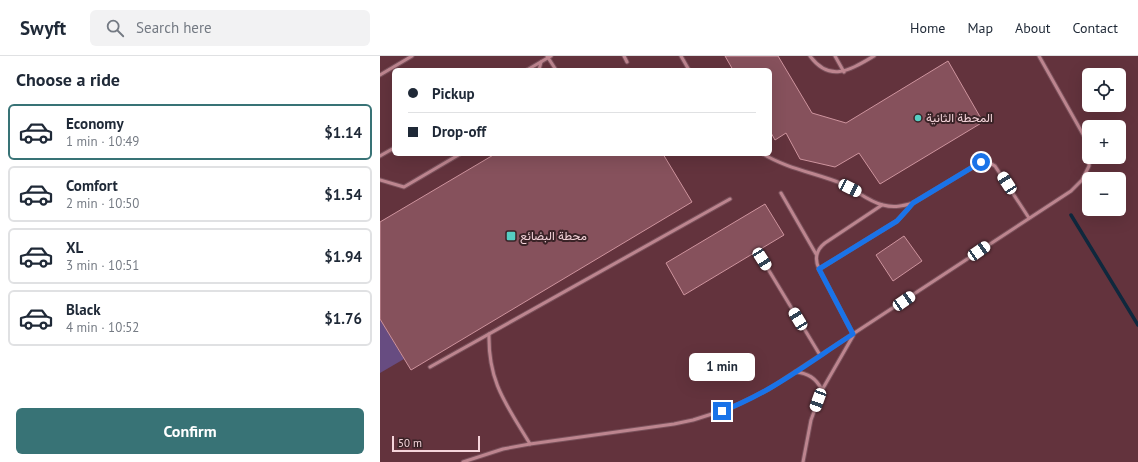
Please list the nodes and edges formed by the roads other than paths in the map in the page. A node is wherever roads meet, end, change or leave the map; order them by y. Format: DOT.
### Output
graph roads {
  1 [pos="412,56"];
  2 [pos="624,56"];
  3 [pos="681,56"];
  4 [pos="810,56"];
  5 [pos="835,56"];
  6 [pos="874,56"];
  7 [pos="1039,56"];
  8 [pos="549,57"];
  9 [pos="541,62"];
  10 [pos="627,62"];
  11 [pos="530,68"];
  12 [pos="540,68"];
  13 [pos="555,68"];
  14 [pos="688,68"];
  15 [pos="844,72"];
  16 [pos="380,75"];
  17 [pos="392,149"];
  18 [pos="380,156"];
  19 [pos="457,156"];
  20 [pos="767,156"];
  21 [pos="380,180"];
  22 [pos="781,193"];
  23 [pos="730,199"];
  24 [pos="913,203"];
  25 [pos="882,205"];
  26 [pos="1029,218"];
  27 [pos="816,254"];
  28 [pos="762,259"];
  29 [pos="819,269"];
  30 [pos="489,334"];
  31 [pos="853,334"];
  32 [pos="820,355"];
  33 [pos="430,367"];
  34 [pos="795,372"];
  35 [pos="822,390"];
  36 [pos="530,444"];
  37 [pos="463,462"];
  38 [pos="802,462"];
  1 -- 16 [label="lane"];
  2 -- 10 [label="lane"];
  3 -- 14 [label="lane"];
  4 -- 15 [label="lane"];
  5 -- 15 [label="lane"];
  6 -- 15 [label="lane"];
  7 -- 26 [label="lane"];
  8 -- 9 [label="lane"];
  8 -- 13 [label="lane"];
  9 -- 11 [label="lane"];
  9 -- 12 [label="lane"];
  17 -- 18 [label="lane"];
  19 -- 21 [label="lane"];
  20 -- 25 [label="lane"];
  22 -- 27 [label="lane"];
  23 -- 30 [label="lane"];
  24 -- 25 [label="lane"];
  24 -- 26 [label="lane"];
  24 -- 29 [label="lane"];
  25 -- 27 [label="lane"];
  26 -- 31 [label="lane"];
  27 -- 29 [label="lane"];
  28 -- 32 [label="lane"];
  29 -- 31 [label="lane"];
  30 -- 33 [label="lane"];
  30 -- 36 [label="lane"];
  31 -- 32 [label="lane"];
  31 -- 35 [label="lane"];
  32 -- 34 [label="lane"];
  34 -- 35 [label="lane"];
  34 -- 36 [label="lane"];
  35 -- 38 [label="lane"];
  36 -- 37 [label="lane"];
}
